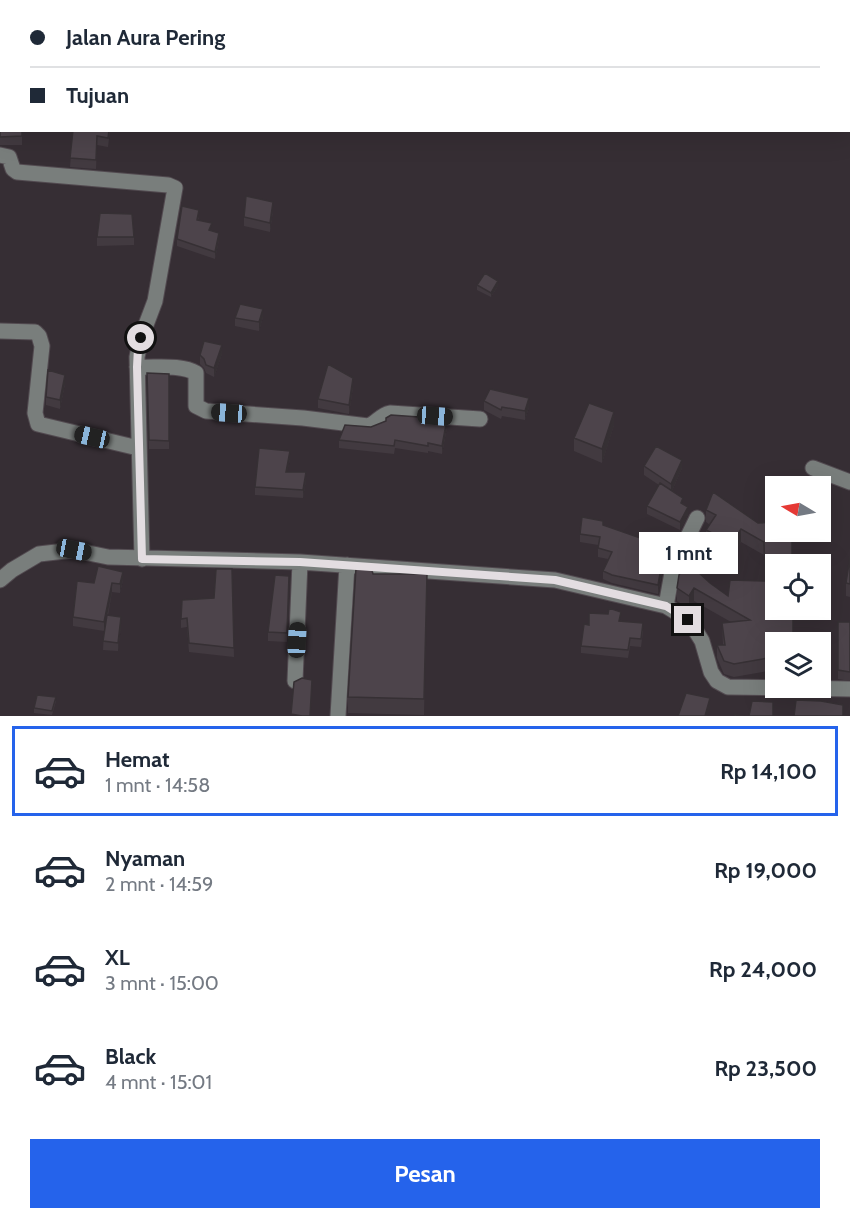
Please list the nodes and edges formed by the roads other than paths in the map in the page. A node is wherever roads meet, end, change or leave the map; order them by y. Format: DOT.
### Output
graph roads {
  1 [pos="0,155"];
  2 [pos="0,331"];
  3 [pos="137,367"];
  4 [pos="480,419"];
  5 [pos="138,448"];
  6 [pos="813,468"];
  7 [pos="850,482"];
  8 [pos="697,518"];
  9 [pos="142,559"];
  10 [pos="300,562"];
  11 [pos="347,565"];
  12 [pos="0,580"];
  13 [pos="666,606"];
  14 [pos="295,681"];
  15 [pos="850,689"];
  16 [pos="338,716"];
  1 -- 3 [label="street"];
  2 -- 5 [label="street"];
  3 -- 4 [label="street"];
  3 -- 5 [label="street"];
  5 -- 9 [label="street"];
  6 -- 7 [label="street"];
  8 -- 13 [label="street"];
  9 -- 10 [label="street"];
  9 -- 12 [label="street"];
  10 -- 11 [label="street"];
  10 -- 14 [label="street"];
  11 -- 13 [label="street"];
  11 -- 16 [label="street"];
  13 -- 15 [label="street"];
}
